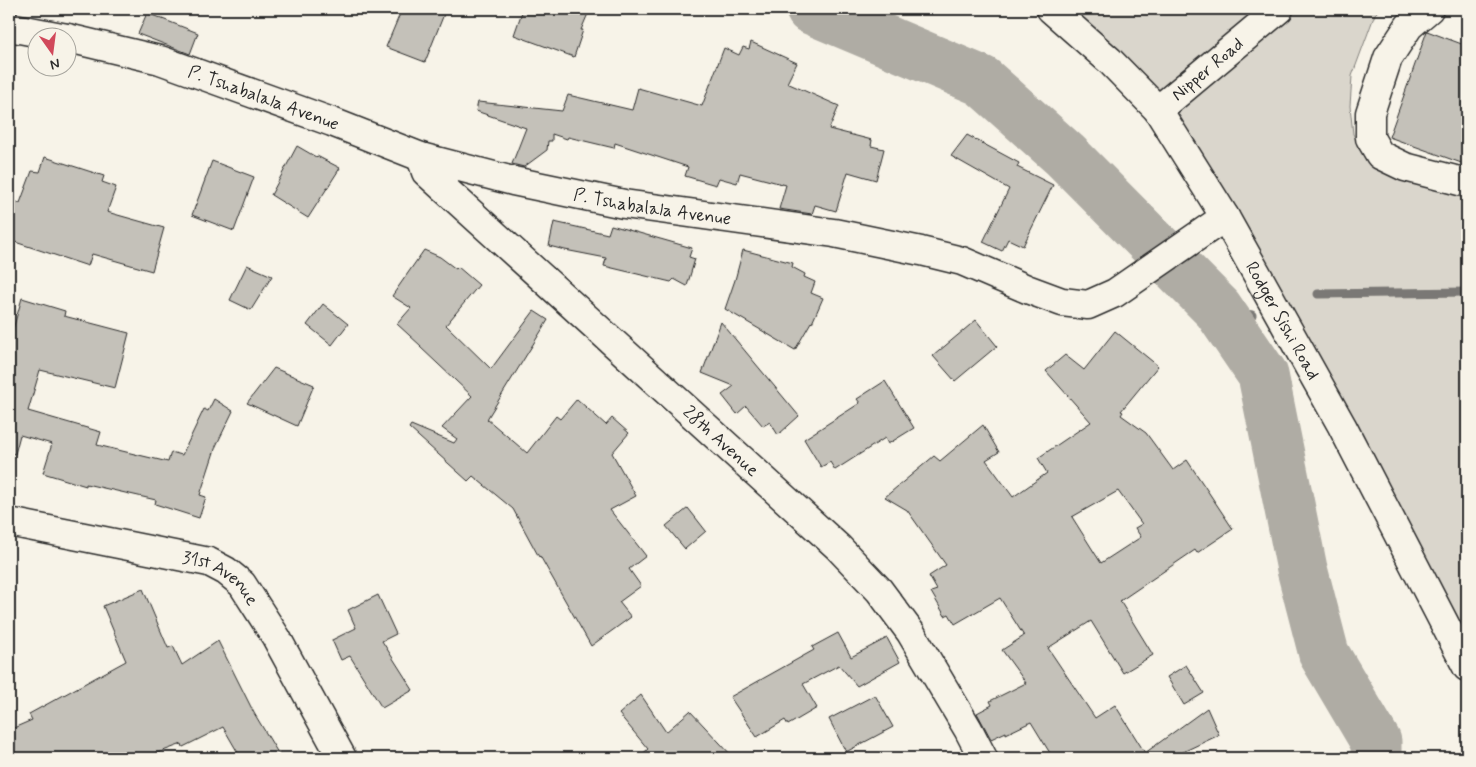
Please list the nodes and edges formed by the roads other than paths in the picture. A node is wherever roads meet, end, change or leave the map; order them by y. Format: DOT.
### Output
graph roads {
  1 [pos="1051,9"];
  2 [pos="1279,9"];
  3 [pos="1429,9"];
  4 [pos="9,27"];
  5 [pos="28,31"];
  6 [pos="78,41"];
  7 [pos="1158,110"];
  8 [pos="422,157"];
  9 [pos="1467,183"];
  10 [pos="1225,217"];
  11 [pos="9,522"];
  12 [pos="1467,667"];
  13 [pos="342,758"];
  14 [pos="983,758"];
  1 -- 7 [label="street, Rodger Sishi Road"];
  2 -- 7 [label="street, Nipper Road"];
  3 -- 9 [label="street"];
  4 -- 5 [label="street, P. Tshabalala Avenue"];
  6 -- 8 [label="street, P. Tshabalala Avenue"];
  7 -- 10 [label="street, Rodger Sishi Road"];
  8 -- 10 [label="street, P. Tshabalala Avenue"];
  8 -- 14 [label="street, 28th Avenue"];
  10 -- 12 [label="street, Rodger Sishi Road"];
  11 -- 13 [label="street, 31st Avenue"];
}
